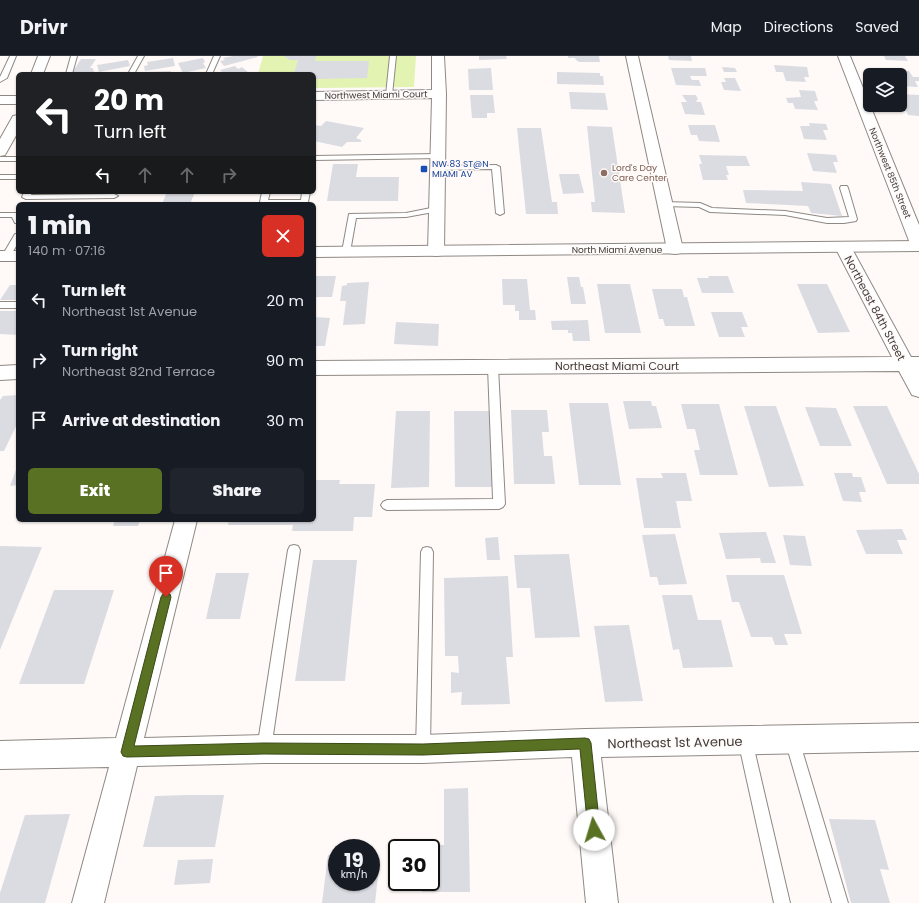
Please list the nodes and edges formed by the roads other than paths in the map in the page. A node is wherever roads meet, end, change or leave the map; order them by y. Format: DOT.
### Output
graph roads {
  1 [pos="13,56"];
  2 [pos="44,56"];
  3 [pos="74,56"];
  4 [pos="140,56"];
  5 [pos="217,56"];
  6 [pos="393,56"];
  7 [pos="438,56"];
  8 [pos="632,56"];
  9 [pos="844,56"];
  10 [pos="38,72"];
  11 [pos="70,72"];
  12 [pos="132,72"];
  13 [pos="210,72"];
  14 [pos="0,80"];
  15 [pos="439,94"];
  16 [pos="389,95"];
  17 [pos="316,96"];
  18 [pos="0,100"];
  19 [pos="16,100"];
  20 [pos="16,123"];
  21 [pos="0,152"];
  22 [pos="316,158"];
  23 [pos="0,159"];
  24 [pos="16,159"];
  25 [pos="437,162"];
  26 [pos="0,177"];
  27 [pos="16,177"];
  28 [pos="844,188"];
  29 [pos="27,194"];
  30 [pos="115,194"];
  31 [pos="49,201"];
  32 [pos="82,201"];
  33 [pos="264,202"];
  34 [pos="304,202"];
  35 [pos="664,204"];
  36 [pos="436,209"];
  37 [pos="500,213"];
  38 [pos="0,215"];
  39 [pos="16,215"];
  40 [pos="16,240"];
  41 [pos="919,246"];
  42 [pos="843,247"];
  43 [pos="674,249"];
  44 [pos="436,251"];
  45 [pos="316,252"];
  46 [pos="346,252"];
  47 [pos="8,256"];
  48 [pos="16,304"];
  49 [pos="0,305"];
  50 [pos="912,365"];
  51 [pos="493,367"];
  52 [pos="316,368"];
  53 [pos="16,372"];
  54 [pos="0,373"];
  55 [pos="919,390"];
  56 [pos="387,505"];
  57 [pos="185,522"];
  58 [pos="294,550"];
  59 [pos="427,552"];
  60 [pos="919,737"];
  61 [pos="792,739"];
  62 [pos="745,740"];
  63 [pos="585,743"];
  64 [pos="264,749"];
  65 [pos="423,749"];
  66 [pos="127,752"];
  67 [pos="0,755"];
  68 [pos="88,903"];
  69 [pos="602,903"];
  70 [pos="782,903"];
  71 [pos="840,903"];
  1 -- 14 [label="lane"];
  2 -- 10 [label="street"];
  3 -- 11 [label="lane"];
  4 -- 12 [label="lane"];
  5 -- 13 [label="lane"];
  6 -- 16 [label="lane"];
  7 -- 15 [label="street"];
  8 -- 35 [label="street"];
  9 -- 41 [label="street, Northwest 85th Street"];
  15 -- 16 [label="street, Northwest Miami Court"];
  15 -- 25 [label="street"];
  16 -- 17 [label="street, Northwest Miami Court"];
  18 -- 19 [label="street"];
  20 -- 21 [label="street"];
  22 -- 25 [label="lane"];
  23 -- 24 [label="lane"];
  25 -- 36 [label="street"];
  25 -- 37 [label="lane"];
  26 -- 27 [label="lane"];
  28 -- 35 [label="lane"];
  29 -- 31 [label="lane"];
  30 -- 32 [label="lane"];
  31 -- 32 [label="lane"];
  33 -- 34 [label="lane"];
  35 -- 43 [label="street"];
  36 -- 44 [label="street"];
  36 -- 46 [label="lane"];
  38 -- 39 [label="lane"];
  40 -- 47 [label="lane"];
  41 -- 42 [label="street, North Miami Avenue"];
  42 -- 43 [label="street, North Miami Avenue"];
  42 -- 50 [label="street, Northeast 84th Street"];
  43 -- 44 [label="street, North Miami Avenue"];
  44 -- 46 [label="street, North Miami Avenue"];
  45 -- 46 [label="street, North Miami Avenue"];
  48 -- 49 [label="lane"];
  50 -- 51 [label="street, Northeast Miami Court"];
  50 -- 55 [label="street, Northeast 84th Street"];
  51 -- 52 [label="street, Northeast Miami Court"];
  51 -- 56 [label="lane"];
  53 -- 54 [label="street"];
  57 -- 66 [label="street"];
  58 -- 64 [label="lane"];
  59 -- 65 [label="lane"];
  60 -- 61 [label="street, Northeast 1st Avenue"];
  61 -- 62 [label="street, Northeast 1st Avenue"];
  61 -- 71 [label="lane"];
  62 -- 63 [label="street, Northeast 1st Avenue"];
  62 -- 70 [label="lane"];
  63 -- 65 [label="street, Northeast 1st Avenue"];
  63 -- 69 [label="street"];
  64 -- 65 [label="street, Northeast 1st Avenue"];
  64 -- 66 [label="street, Northeast 1st Avenue"];
  66 -- 67 [label="street, Northeast 1st Avenue"];
  66 -- 68 [label="street"];
}
